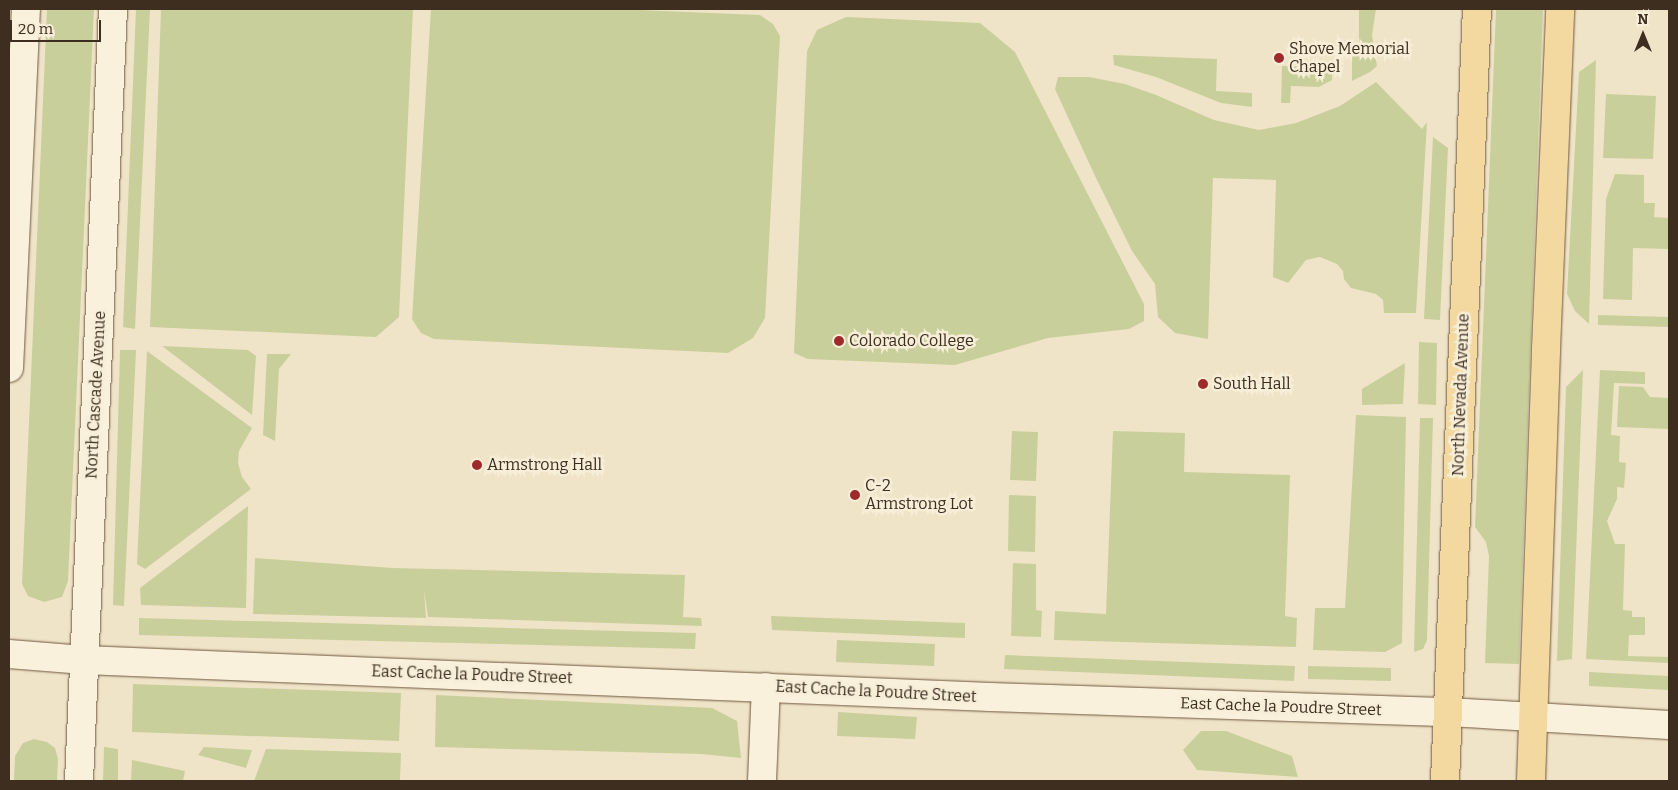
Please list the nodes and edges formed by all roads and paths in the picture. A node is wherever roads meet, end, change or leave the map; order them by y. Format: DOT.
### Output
graph roads {
  1 [pos="26,9"];
  2 [pos="113,9"];
  3 [pos="1477,9"];
  4 [pos="1560,9"];
  5 [pos="9,368"];
  6 [pos="9,654"];
  7 [pos="84,660"];
  8 [pos="766,687"];
  9 [pos="1449,712"];
  10 [pos="1534,717"];
  11 [pos="1669,725"];
  12 [pos="79,781"];
  13 [pos="762,781"];
  14 [pos="1445,781"];
  15 [pos="1531,781"];
  1 -- 5 [label="street"];
  2 -- 7 [label="street, North Cascade Avenue"];
  3 -- 9 [label="main road, North Nevada Avenue"];
  4 -- 10 [label="main road"];
  6 -- 7 [label="street, East Cache la Poudre Street"];
  7 -- 8 [label="street, East Cache la Poudre Street"];
  7 -- 12 [label="street, North Cascade Avenue"];
  8 -- 9 [label="street, East Cache la Poudre Street"];
  8 -- 13 [label="street"];
  9 -- 10 [label="street, East Cache la Poudre Street"];
  9 -- 14 [label="main road, North Nevada Avenue"];
  10 -- 11 [label="street, East Cache la Poudre Street"];
  10 -- 15 [label="main road"];
}
